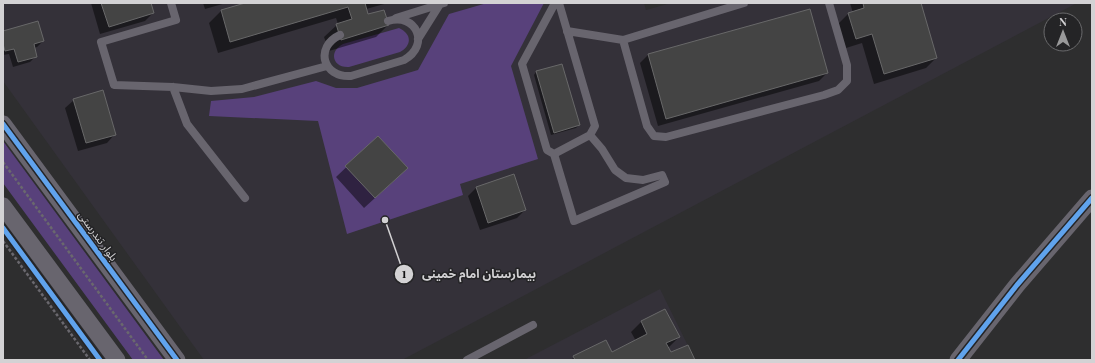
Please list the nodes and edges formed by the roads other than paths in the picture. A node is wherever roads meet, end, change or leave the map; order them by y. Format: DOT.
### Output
graph roads {
  1 [pos="171,3"];
  2 [pos="554,3"];
  3 [pos="559,3"];
  4 [pos="744,3"];
  5 [pos="829,3"];
  6 [pos="442,4"];
  7 [pos="567,30"];
  8 [pos="340,35"];
  9 [pos="418,39"];
  10 [pos="623,40"];
  11 [pos="327,66"];
  12 [pos="173,87"];
  13 [pos="3,124"];
  14 [pos="590,135"];
  15 [pos="554,154"];
  16 [pos="245,198"];
  17 [pos="1092,198"];
  18 [pos="3,206"];
  19 [pos="533,325"];
  20 [pos="117,360"];
  21 [pos="177,360"];
  22 [pos="466,360"];
  23 [pos="958,360"];
  1 -- 12 [label="lane"];
  2 -- 15 [label="lane"];
  3 -- 7 [label="lane"];
  4 -- 10 [label="lane"];
  5 -- 10 [label="lane"];
  6 -- 9 [label="lane"];
  6 -- 9 [label="lane"];
  7 -- 10 [label="lane"];
  7 -- 14 [label="lane"];
  8 -- 11 [label="lane"];
  9 -- 11 [label="lane"];
  11 -- 12 [label="lane"];
  12 -- 16 [label="lane"];
  13 -- 21 [label="street, بلوار تندرستی"];
  14 -- 15 [label="lane"];
  14 -- 15 [label="lane"];
  17 -- 23 [label="street"];
  18 -- 20 [label="street"];
  19 -- 22 [label="lane"];
}
